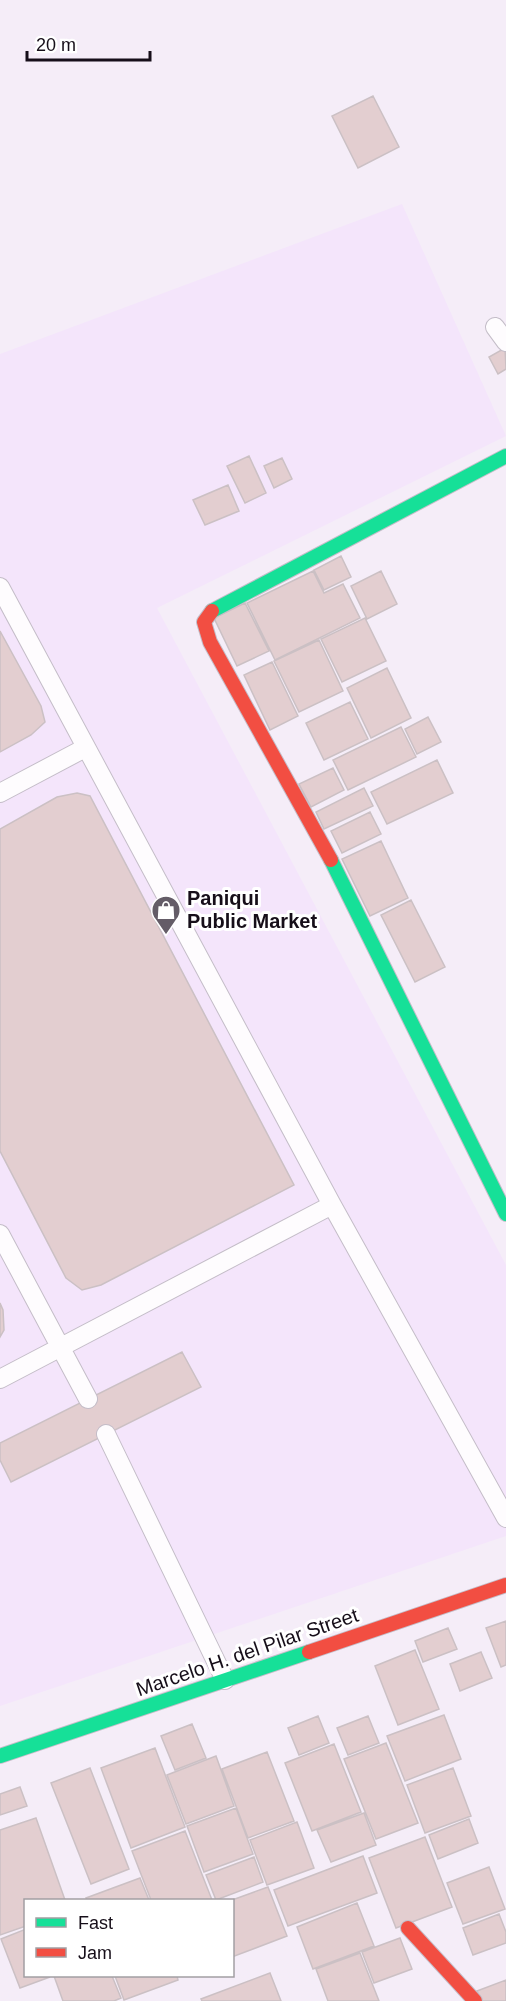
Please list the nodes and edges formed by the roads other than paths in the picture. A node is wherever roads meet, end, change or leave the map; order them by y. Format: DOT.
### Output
graph roads {
  1 [pos="495,327"];
  2 [pos="506,342"];
  3 [pos="506,456"];
  4 [pos="0,588"];
  5 [pos="85,748"];
  6 [pos="0,793"];
  7 [pos="332,1205"];
  8 [pos="506,1214"];
  9 [pos="0,1234"];
  10 [pos="60,1346"];
  11 [pos="0,1379"];
  12 [pos="88,1399"];
  13 [pos="106,1434"];
  14 [pos="506,1518"];
  15 [pos="506,1585"];
  16 [pos="225,1680"];
  17 [pos="0,1756"];
  18 [pos="408,1928"];
  19 [pos="475,2001"];
  1 -- 2 [label="lane"];
  3 -- 8 [label="street"];
  4 -- 5 [label="lane"];
  5 -- 6 [label="lane"];
  5 -- 7 [label="lane"];
  7 -- 10 [label="lane"];
  7 -- 14 [label="lane"];
  9 -- 10 [label="lane"];
  10 -- 11 [label="lane"];
  10 -- 12 [label="lane"];
  13 -- 16 [label="lane"];
  15 -- 16 [label="street, Marcelo H. del Pilar Street"];
  16 -- 17 [label="street, Marcelo H. del Pilar Street"];
  18 -- 19 [label="street"];
}
